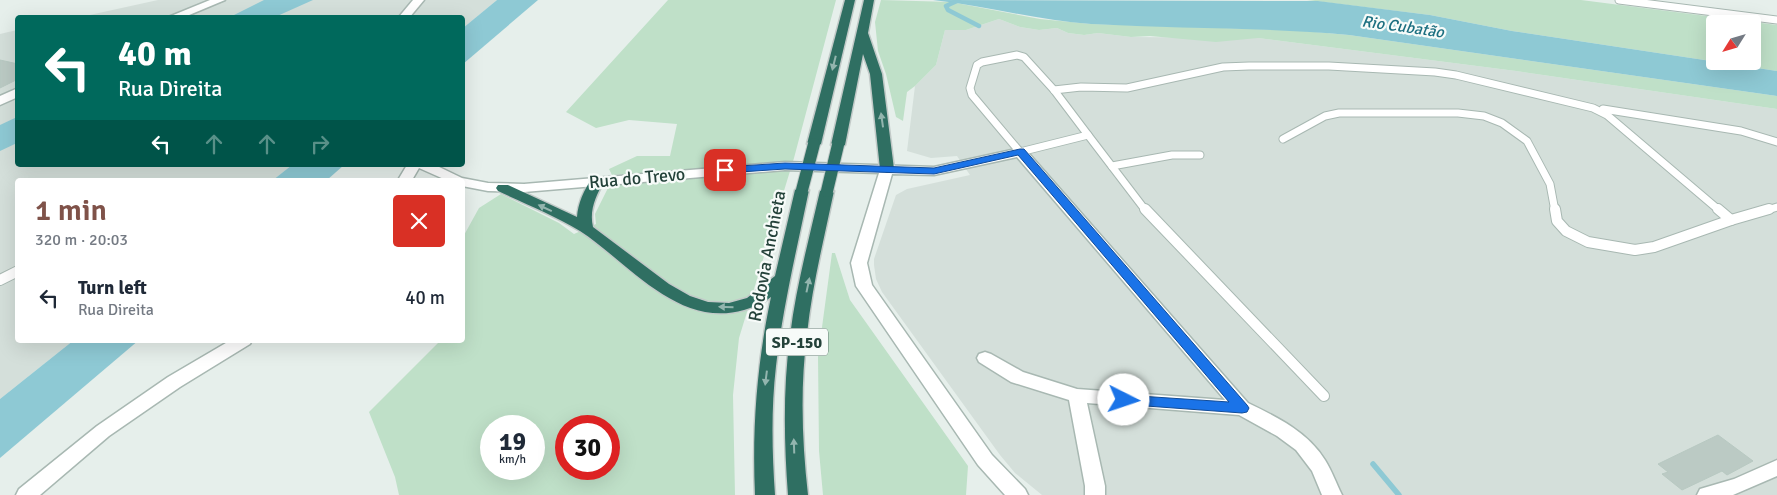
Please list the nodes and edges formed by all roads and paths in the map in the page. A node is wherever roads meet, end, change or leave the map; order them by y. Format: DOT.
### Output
graph roads {
  1 [pos="220,0"];
  2 [pos="419,0"];
  3 [pos="850,0"];
  4 [pos="869,0"];
  5 [pos="1619,0"];
  6 [pos="179,15"];
  7 [pos="406,15"];
  8 [pos="1777,20"];
  9 [pos="862,32"];
  10 [pos="1054,90"];
  11 [pos="15,94"];
  12 [pos="0,101"];
  13 [pos="1593,108"];
  14 [pos="1088,135"];
  15 [pos="1283,139"];
  16 [pos="1777,142"];
  17 [pos="1020,152"];
  18 [pos="1200,155"];
  19 [pos="1112,166"];
  20 [pos="413,167"];
  21 [pos="428,167"];
  22 [pos="888,169"];
  23 [pos="406,178"];
  24 [pos="453,178"];
  25 [pos="597,181"];
  26 [pos="465,182"];
  27 [pos="503,188"];
  28 [pos="1777,207"];
  29 [pos="1731,220"];
  30 [pos="586,229"];
  31 [pos="15,272"];
  32 [pos="783,278"];
  33 [pos="0,280"];
  34 [pos="239,343"];
  35 [pos="985,358"];
  36 [pos="1077,396"];
  37 [pos="1324,396"];
  38 [pos="1242,408"];
  39 [pos="1777,468"];
  40 [pos="26,495"];
  41 [pos="765,495"];
  42 [pos="798,495"];
  43 [pos="1018,495"];
  44 [pos="1095,495"];
  45 [pos="1332,495"];
  46 [pos="1707,495"];
  1 -- 6 [label="street"];
  2 -- 7 [label="street"];
  3 -- 32 [label="highway, Rodovia Anchieta / SP-150, one-way, bridge"];
  4 -- 9 [label="highway, SP-150"];
  5 -- 8 [label="lane"];
  22 -- 9 [label="highway, one-way"];
  42 -- 9 [label="highway, SP-150, one-way, bridge"];
  10 -- 13 [label="lane"];
  10 -- 14 [label="lane"];
  10 -- 17 [label="lane"];
  11 -- 12 [label="street"];
  13 -- 16 [label="lane"];
  13 -- 29 [label="lane"];
  14 -- 17 [label="lane"];
  14 -- 19 [label="lane"];
  15 -- 29 [label="lane"];
  17 -- 22 [label="street, Rua do Trevo"];
  17 -- 38 [label="street"];
  18 -- 19 [label="lane"];
  19 -- 37 [label="lane"];
  20 -- 23 [label="street"];
  21 -- 24 [label="street"];
  22 -- 25 [label="street, Rua do Trevo"];
  22 -- 43 [label="street"];
  25 -- 27 [label="street, Rua do Trevo"];
  25 -- 30 [label="highway"];
  26 -- 27 [label="street, Rua do Trevo"];
  30 -- 27 [label="highway, one-way"];
  28 -- 29 [label="lane"];
  32 -- 30 [label="highway, one-way"];
  31 -- 33 [label="lane"];
  32 -- 41 [label="highway, Rodovia Anchieta / SP-150, one-way"];
  34 -- 40 [label="street"];
  35 -- 36 [label="street"];
  36 -- 38 [label="street"];
  36 -- 44 [label="street"];
  38 -- 45 [label="street"];
  39 -- 46 [label="street"];
}
